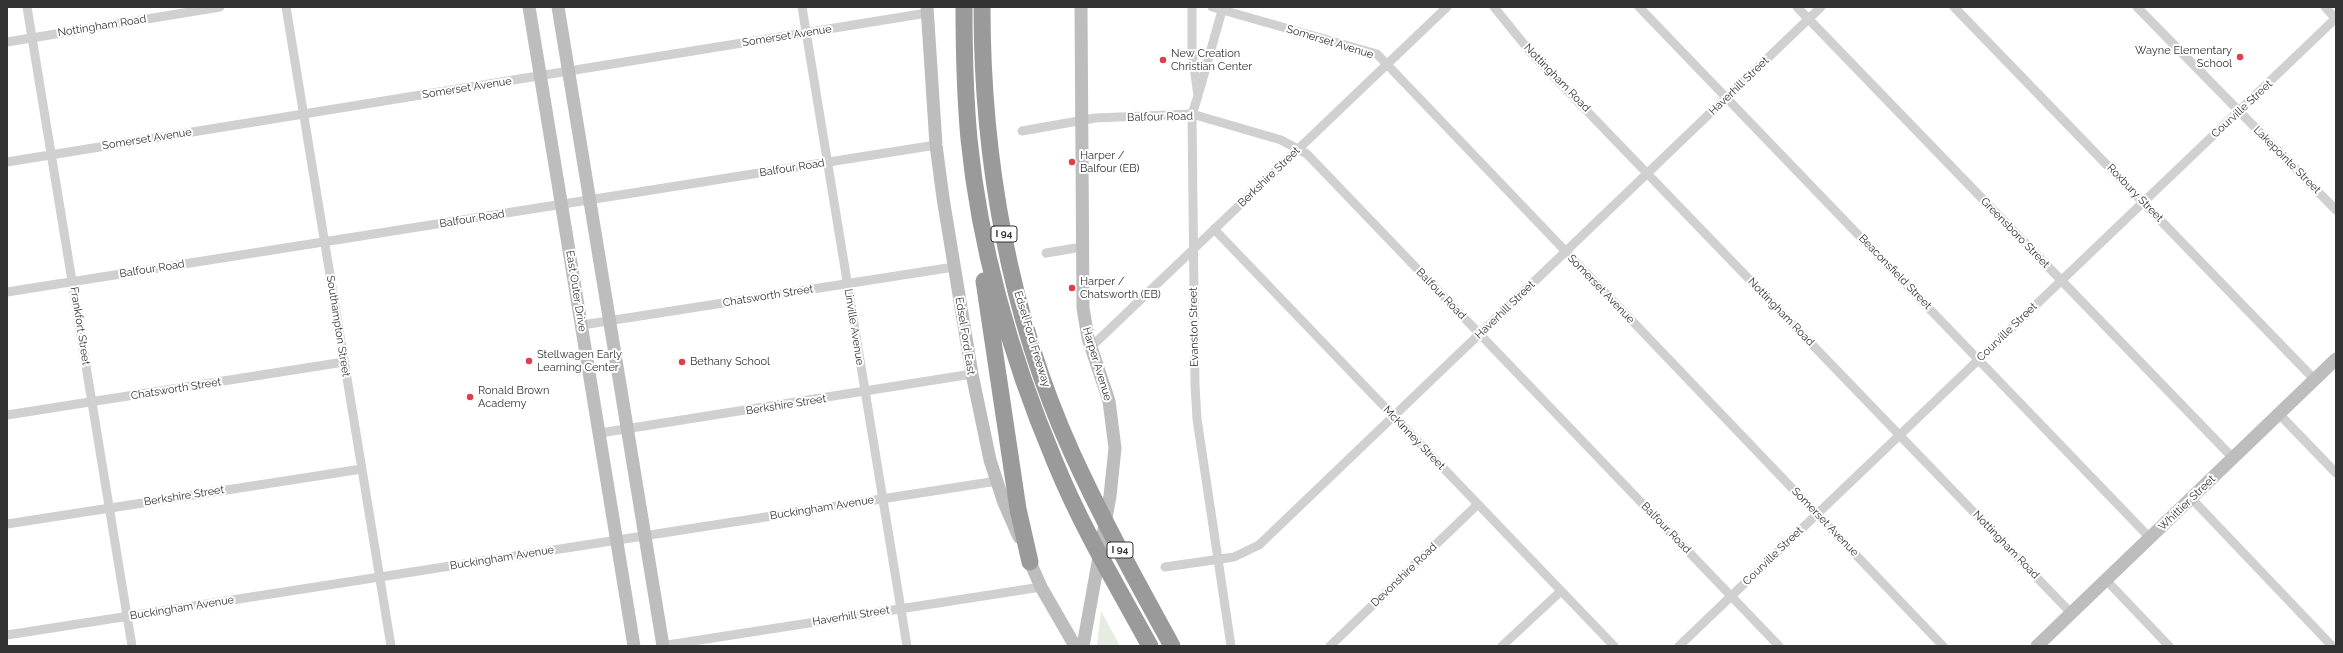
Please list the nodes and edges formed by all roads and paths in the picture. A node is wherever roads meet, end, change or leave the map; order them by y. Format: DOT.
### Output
graph roads {
  1 [pos="27,7"];
  2 [pos="220,7"];
  3 [pos="286,7"];
  4 [pos="530,7"];
  5 [pos="558,7"];
  6 [pos="802,7"];
  7 [pos="964,7"];
  8 [pos="982,7"];
  9 [pos="1081,7"];
  10 [pos="1192,7"];
  11 [pos="1212,7"];
  12 [pos="1447,7"];
  13 [pos="1494,7"];
  14 [pos="1639,7"];
  15 [pos="1798,7"];
  16 [pos="1821,7"];
  17 [pos="1954,7"];
  18 [pos="2137,7"];
  19 [pos="2325,7"];
  20 [pos="1223,8"];
  21 [pos="927,10"];
  22 [pos="1809,19"];
  23 [pos="2336,19"];
  24 [pos="806,33"];
  25 [pos="32,38"];
  26 [pos="7,42"];
  27 [pos="1386,65"];
  28 [pos="569,71"];
  29 [pos="541,76"];
  30 [pos="1198,96"];
  31 [pos="1727,98"];
  32 [pos="2239,112"];
  33 [pos="303,114"];
  34 [pos="1192,114"];
  35 [pos="1081,122"];
  36 [pos="1022,131"];
  37 [pos="936,145"];
  38 [pos="1299,148"];
  39 [pos="52,155"];
  40 [pos="7,162"];
  41 [pos="827,162"];
  42 [pos="1648,173"];
  43 [pos="977,197"];
  44 [pos="590,200"];
  45 [pos="2143,201"];
  46 [pos="562,204"];
  47 [pos="2336,210"];
  48 [pos="1214,229"];
  49 [pos="324,242"];
  50 [pos="1082,247"];
  51 [pos="1193,249"];
  52 [pos="1566,252"];
  53 [pos="1046,253"];
  54 [pos="954,267"];
  55 [pos="2060,280"];
  56 [pos="73,282"];
  57 [pos="848,284"];
  58 [pos="7,292"];
  59 [pos="610,321"];
  60 [pos="582,325"];
  61 [pos="1480,334"];
  62 [pos="1091,347"];
  63 [pos="1978,359"];
  64 [pos="2336,359"];
  65 [pos="344,362"];
  66 [pos="972,374"];
  67 [pos="2315,380"];
  68 [pos="865,392"];
  69 [pos="92,402"];
  70 [pos="2279,414"];
  71 [pos="7,415"];
  72 [pos="1394,416"];
  73 [pos="628,430"];
  74 [pos="600,433"];
  75 [pos="1899,435"];
  76 [pos="2233,458"];
  77 [pos="362,469"];
  78 [pos="2336,473"];
  79 [pos="997,481"];
  80 [pos="2191,498"];
  81 [pos="883,499"];
  82 [pos="1478,504"];
  83 [pos="110,508"];
  84 [pos="1817,514"];
  85 [pos="7,524"];
  86 [pos="645,536"];
  87 [pos="2150,538"];
  88 [pos="617,540"];
  89 [pos="1218,560"];
  90 [pos="1030,562"];
  91 [pos="1165,567"];
  92 [pos="379,577"];
  93 [pos="2106,580"];
  94 [pos="1041,587"];
  95 [pos="1561,591"];
  96 [pos="1731,596"];
  97 [pos="901,608"];
  98 [pos="2071,614"];
  99 [pos="128,616"];
  100 [pos="7,635"];
  101 [pos="132,646"];
  102 [pos="391,646"];
  103 [pos="634,646"];
  104 [pos="662,646"];
  105 [pos="907,646"];
  106 [pos="1075,646"];
  107 [pos="1083,646"];
  108 [pos="1150,646"];
  109 [pos="1172,646"];
  110 [pos="1231,646"];
  111 [pos="1330,646"];
  112 [pos="1502,646"];
  113 [pos="1614,646"];
  114 [pos="1678,646"];
  115 [pos="1779,646"];
  116 [pos="1943,646"];
  117 [pos="2037,646"];
  118 [pos="2169,646"];
  119 [pos="2332,646"];
  1 -- 25 [label="street, Frankfort Street"];
  2 -- 25 [label="street, Nottingham Road"];
  3 -- 33 [label="street, Southampton Street"];
  4 -- 29 [label="street, East Outer Drive"];
  5 -- 28 [label="street"];
  6 -- 24 [label="street, Linville Avenue"];
  7 -- 43 [label="highway, Edsel Ford Freeway / I 94"];
  8 -- 109 [label="highway, Edsel Ford Freeway / I 94"];
  9 -- 35 [label="street, Harper Avenue"];
  10 -- 30 [label="street, Evanston Street"];
  11 -- 20 [label="street, Somerset Avenue"];
  12 -- 27 [label="street, Berkshire Street"];
  13 -- 42 [label="street, Nottingham Road"];
  14 -- 31 [label="street, Beaconsfield Street"];
  15 -- 22 [label="street, Greensboro Street"];
  16 -- 22 [label="street, Haverhill Street"];
  17 -- 45 [label="street, Roxbury Street"];
  18 -- 32 [label="street, Lakepointe Street"];
  19 -- 23 [label="street"];
  20 -- 27 [label="street, Somerset Avenue"];
  20 -- 30 [label="street"];
  21 -- 24 [label="street, Somerset Avenue"];
  21 -- 37 [label="street, Edsel Ford East"];
  22 -- 31 [label="street, Haverhill Street"];
  22 -- 55 [label="street, Greensboro Street"];
  23 -- 32 [label="street, Courville Street"];
  24 -- 28 [label="street, Somerset Avenue"];
  24 -- 41 [label="street, Linville Avenue"];
  25 -- 26 [label="street, Nottingham Road"];
  25 -- 39 [label="street, Frankfort Street"];
  27 -- 38 [label="street, Berkshire Street"];
  27 -- 52 [label="street, Somerset Avenue"];
  28 -- 29 [label="street, Somerset Avenue"];
  28 -- 44 [label="street"];
  29 -- 33 [label="street, Somerset Avenue"];
  29 -- 46 [label="street, East Outer Drive"];
  30 -- 34 [label="street, Evanston Street"];
  31 -- 42 [label="street, Haverhill Street"];
  31 -- 63 [label="street, Beaconsfield Street"];
  32 -- 45 [label="street, Courville Street"];
  32 -- 47 [label="street, Lakepointe Street"];
  33 -- 39 [label="street, Somerset Avenue"];
  33 -- 49 [label="street, Southampton Street"];
  34 -- 35 [label="street, Balfour Road"];
  34 -- 38 [label="street, Balfour Road"];
  34 -- 51 [label="street, Evanston Street"];
  35 -- 36 [label="street, Balfour Road"];
  35 -- 50 [label="street, Harper Avenue"];
  37 -- 41 [label="street, Balfour Road"];
  37 -- 54 [label="street, Edsel Ford East"];
  38 -- 48 [label="street, Berkshire Street"];
  38 -- 61 [label="street, Balfour Road"];
  39 -- 40 [label="street, Somerset Avenue"];
  39 -- 56 [label="street, Frankfort Street"];
  41 -- 44 [label="street, Balfour Road"];
  41 -- 57 [label="street, Linville Avenue"];
  42 -- 52 [label="street, Haverhill Street"];
  42 -- 75 [label="street, Nottingham Road"];
  43 -- 90 [label="highway"];
  43 -- 108 [label="highway, Edsel Ford Freeway / I 94"];
  44 -- 46 [label="street, Balfour Road"];
  44 -- 59 [label="street"];
  45 -- 55 [label="street, Courville Street"];
  45 -- 67 [label="street, Roxbury Street"];
  46 -- 49 [label="street, Balfour Road"];
  46 -- 60 [label="street, East Outer Drive"];
  48 -- 51 [label="street, Berkshire Street"];
  48 -- 72 [label="street, McKinney Street"];
  49 -- 56 [label="street, Balfour Road"];
  49 -- 65 [label="street, Southampton Street"];
  50 -- 53 [label="street"];
  50 -- 62 [label="street, Harper Avenue"];
  51 -- 62 [label="street, Berkshire Street"];
  51 -- 89 [label="street, Evanston Street"];
  52 -- 61 [label="street, Haverhill Street"];
  52 -- 84 [label="street, Somerset Avenue"];
  54 -- 57 [label="street, Chatsworth Street"];
  54 -- 66 [label="street, Edsel Ford East"];
  55 -- 63 [label="street, Courville Street"];
  55 -- 76 [label="street, Greensboro Street"];
  56 -- 58 [label="street, Balfour Road"];
  56 -- 69 [label="street, Frankfort Street"];
  57 -- 59 [label="street, Chatsworth Street"];
  57 -- 68 [label="street, Linville Avenue"];
  59 -- 60 [label="street, Chatsworth Street"];
  59 -- 73 [label="street"];
  60 -- 74 [label="street, East Outer Drive"];
  61 -- 72 [label="street, Haverhill Street"];
  61 -- 96 [label="street, Balfour Road"];
  62 -- 107 [label="street, Harper Avenue"];
  63 -- 75 [label="street, Courville Street"];
  63 -- 87 [label="street, Beaconsfield Street"];
  64 -- 67 [label="street, Whittier Street"];
  65 -- 69 [label="street, Chatsworth Street"];
  65 -- 77 [label="street, Southampton Street"];
  66 -- 68 [label="street, Berkshire Street"];
  66 -- 79 [label="street, Edsel Ford East"];
  67 -- 70 [label="street, Whittier Street"];
  68 -- 73 [label="street, Berkshire Street"];
  68 -- 81 [label="street, Linville Avenue"];
  69 -- 71 [label="street, Chatsworth Street"];
  69 -- 83 [label="street, Frankfort Street"];
  70 -- 76 [label="street, Whittier Street"];
  70 -- 78 [label="street"];
  72 -- 82 [label="street, McKinney Street"];
  72 -- 89 [label="street, Haverhill Street"];
  73 -- 74 [label="street, Berkshire Street"];
  73 -- 86 [label="street"];
  74 -- 88 [label="street, East Outer Drive"];
  75 -- 84 [label="street, Courville Street"];
  75 -- 98 [label="street, Nottingham Road"];
  76 -- 80 [label="street, Whittier Street"];
  77 -- 83 [label="street, Berkshire Street"];
  77 -- 92 [label="street, Southampton Street"];
  79 -- 81 [label="street, Buckingham Avenue"];
  79 -- 90 [label="street, Edsel Ford East"];
  80 -- 87 [label="street, Whittier Street"];
  80 -- 119 [label="street"];
  81 -- 86 [label="street, Buckingham Avenue"];
  81 -- 97 [label="street, Linville Avenue"];
  82 -- 95 [label="street, McKinney Street"];
  82 -- 111 [label="street, Devonshire Road"];
  83 -- 85 [label="street, Berkshire Street"];
  83 -- 99 [label="street, Frankfort Street"];
  84 -- 96 [label="street, Courville Street"];
  84 -- 116 [label="street, Somerset Avenue"];
  86 -- 88 [label="street, Buckingham Avenue"];
  86 -- 104 [label="street"];
  87 -- 93 [label="street, Whittier Street"];
  88 -- 92 [label="street, Buckingham Avenue"];
  88 -- 103 [label="street, East Outer Drive"];
  89 -- 91 [label="street, Haverhill Street"];
  89 -- 110 [label="street, Evanston Street"];
  90 -- 94 [label="street, Edsel Ford East"];
  92 -- 99 [label="street, Buckingham Avenue"];
  92 -- 102 [label="street, Southampton Street"];
  93 -- 98 [label="street, Whittier Street"];
  93 -- 118 [label="street"];
  94 -- 97 [label="street, Haverhill Street"];
  94 -- 106 [label="street, Edsel Ford East"];
  95 -- 112 [label="street"];
  95 -- 113 [label="street, McKinney Street"];
  96 -- 114 [label="street, Courville Street"];
  96 -- 115 [label="street, Balfour Road"];
  97 -- 104 [label="street, Haverhill Street"];
  97 -- 105 [label="street, Linville Avenue"];
  98 -- 117 [label="street, Whittier Street"];
  99 -- 100 [label="street, Buckingham Avenue"];
  99 -- 101 [label="street, Frankfort Street"];
}
